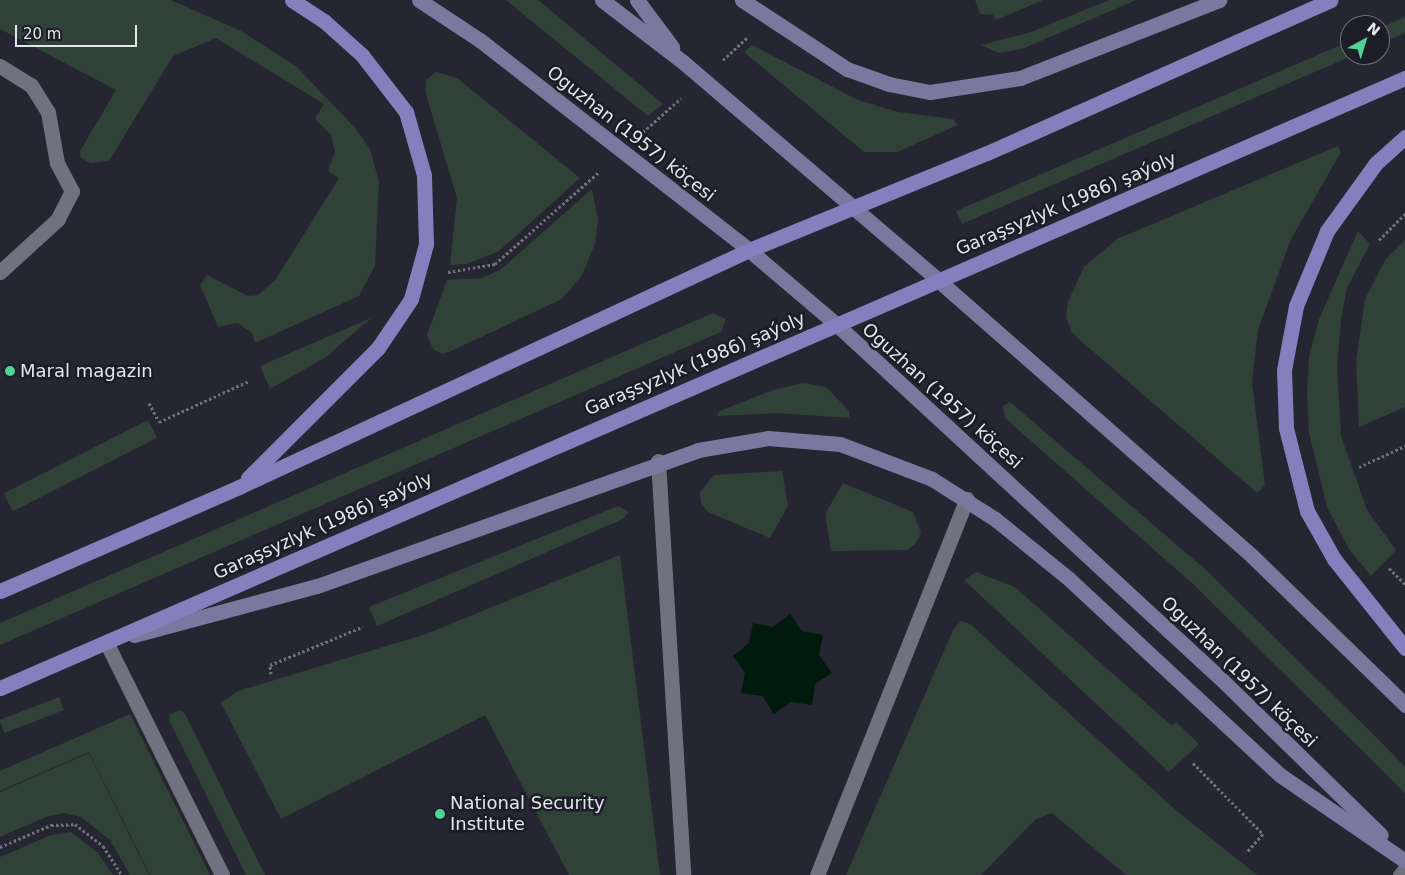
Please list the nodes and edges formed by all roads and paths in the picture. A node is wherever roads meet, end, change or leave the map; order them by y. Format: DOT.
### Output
graph roads {
  1 [pos="292,0"];
  2 [pos="316,0"];
  3 [pos="420,0"];
  4 [pos="602,0"];
  5 [pos="637,0"];
  6 [pos="742,0"];
  7 [pos="1219,0"];
  8 [pos="1332,0"];
  9 [pos="324,21"];
  10 [pos="683,62"];
  11 [pos="0,66"];
  12 [pos="1405,78"];
  13 [pos="1405,137"];
  14 [pos="852,207"];
  15 [pos="1405,214"];
  16 [pos="1379,240"];
  17 [pos="749,250"];
  18 [pos="0,272"];
  19 [pos="938,280"];
  20 [pos="836,324"];
  21 [pos="249,381"];
  22 [pos="150,403"];
  23 [pos="1405,446"];
  24 [pos="658,461"];
  25 [pos="1359,467"];
  26 [pos="239,487"];
  27 [pos="967,499"];
  28 [pos="1389,568"];
  29 [pos="1405,584"];
  30 [pos="0,591"];
  31 [pos="362,627"];
  32 [pos="106,642"];
  33 [pos="1405,648"];
  34 [pos="271,674"];
  35 [pos="0,688"];
  36 [pos="1405,705"];
  37 [pos="1193,763"];
  38 [pos="0,847"];
  39 [pos="1246,853"];
  40 [pos="1405,860"];
  41 [pos="1405,870"];
  42 [pos="122,875"];
  43 [pos="222,875"];
  44 [pos="683,875"];
  45 [pos="817,875"];
  46 [pos="1400,875"];
  1 -- 9 [label="main road"];
  2 -- 9 [label="main road"];
  3 -- 17 [label="main road, Oguzhan (1957) köçesi"];
  4 -- 10 [label="main road"];
  5 -- 10 [label="main road"];
  6 -- 7 [label="main road"];
  8 -- 14 [label="main road"];
  9 -- 26 [label="main road"];
  10 -- 14 [label="main road"];
  11 -- 18 [label="lane"];
  12 -- 19 [label="main road, Garaşsyzlyk (1986) şaýoly"];
  13 -- 33 [label="main road"];
  14 -- 17 [label="main road"];
  14 -- 19 [label="main road"];
  15 -- 16 [label="path"];
  17 -- 20 [label="main road, Oguzhan (1957) köçesi"];
  17 -- 26 [label="main road"];
  19 -- 20 [label="main road, Garaşsyzlyk (1986) şaýoly"];
  19 -- 36 [label="main road"];
  20 -- 32 [label="main road, Garaşsyzlyk (1986) şaýoly"];
  20 -- 40 [label="main road, Oguzhan (1957) köçesi"];
  21 -- 22 [label="path"];
  23 -- 25 [label="path"];
  24 -- 27 [label="main road"];
  24 -- 32 [label="main road"];
  24 -- 44 [label="lane"];
  26 -- 30 [label="main road"];
  27 -- 40 [label="main road"];
  27 -- 45 [label="lane"];
  28 -- 29 [label="path"];
  31 -- 34 [label="path"];
  32 -- 35 [label="main road, Garaşsyzlyk (1986) şaýoly"];
  32 -- 43 [label="lane"];
  37 -- 39 [label="path"];
  38 -- 42 [label="path"];
  41 -- 46 [label="lane"];
}
